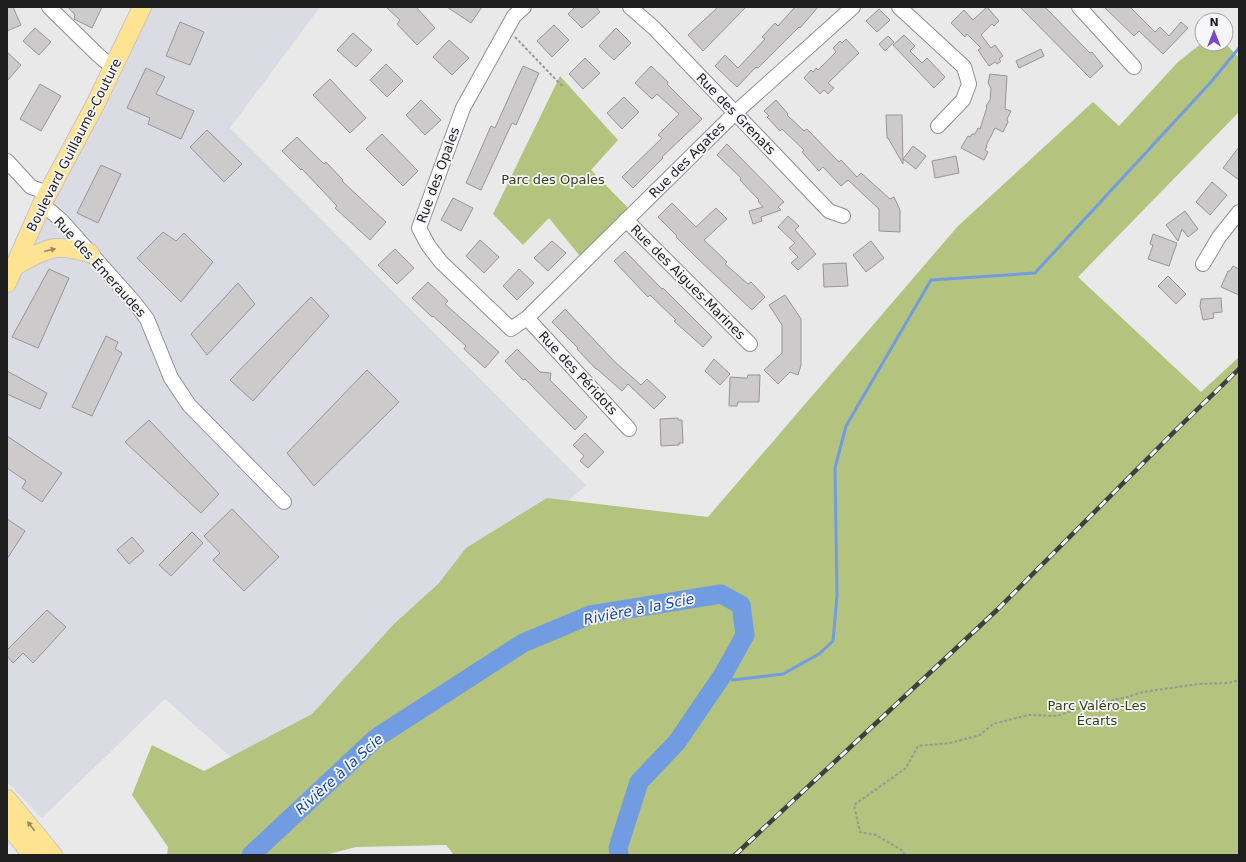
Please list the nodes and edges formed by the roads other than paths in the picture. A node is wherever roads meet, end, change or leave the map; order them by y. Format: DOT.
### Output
graph roads {
  1 [pos="49,7"];
  2 [pos="142,7"];
  3 [pos="524,7"];
  4 [pos="630,7"];
  5 [pos="853,7"];
  6 [pos="899,7"];
  7 [pos="1079,7"];
  8 [pos="1134,67"];
  9 [pos="113,68"];
  10 [pos="735,113"];
  11 [pos="938,126"];
  12 [pos="7,161"];
  13 [pos="45,199"];
  14 [pos="1239,212"];
  15 [pos="843,216"];
  16 [pos="626,220"];
  17 [pos="90,253"];
  18 [pos="1202,264"];
  19 [pos="15,266"];
  20 [pos="7,283"];
  21 [pos="527,318"];
  22 [pos="750,344"];
  23 [pos="629,429"];
  24 [pos="284,502"];
  25 [pos="7,799"];
  26 [pos="7,824"];
  27 [pos="32,855"];
  28 [pos="53,855"];
  1 -- 9 [label="street"];
  2 -- 9 [label="main road, Boulevard Guillaume-Couture"];
  3 -- 21 [label="street, Rue des Opales"];
  4 -- 10 [label="street, Rue des Grenats"];
  5 -- 10 [label="street, Rue des Agates"];
  6 -- 11 [label="street"];
  7 -- 8 [label="street"];
  9 -- 13 [label="main road, Boulevard Guillaume-Couture"];
  10 -- 15 [label="street, Rue des Grenats"];
  10 -- 16 [label="street, Rue des Agates"];
  12 -- 13 [label="street, Rue des Émeraudes"];
  13 -- 17 [label="street, Rue des Émeraudes"];
  13 -- 19 [label="main road, Boulevard Guillaume-Couture"];
  14 -- 18 [label="street"];
  16 -- 21 [label="street, Rue des Agates"];
  16 -- 22 [label="street, Rue des Aigues-Marines"];
  19 -- 17 [label="main road, one-way"];
  17 -- 24 [label="street, Rue des Émeraudes"];
  19 -- 20 [label="main road, Boulevard Guillaume-Couture"];
  21 -- 23 [label="street, Rue des Péridots"];
  28 -- 25 [label="main road, one-way"];
  26 -- 27 [label="main road"];
}
